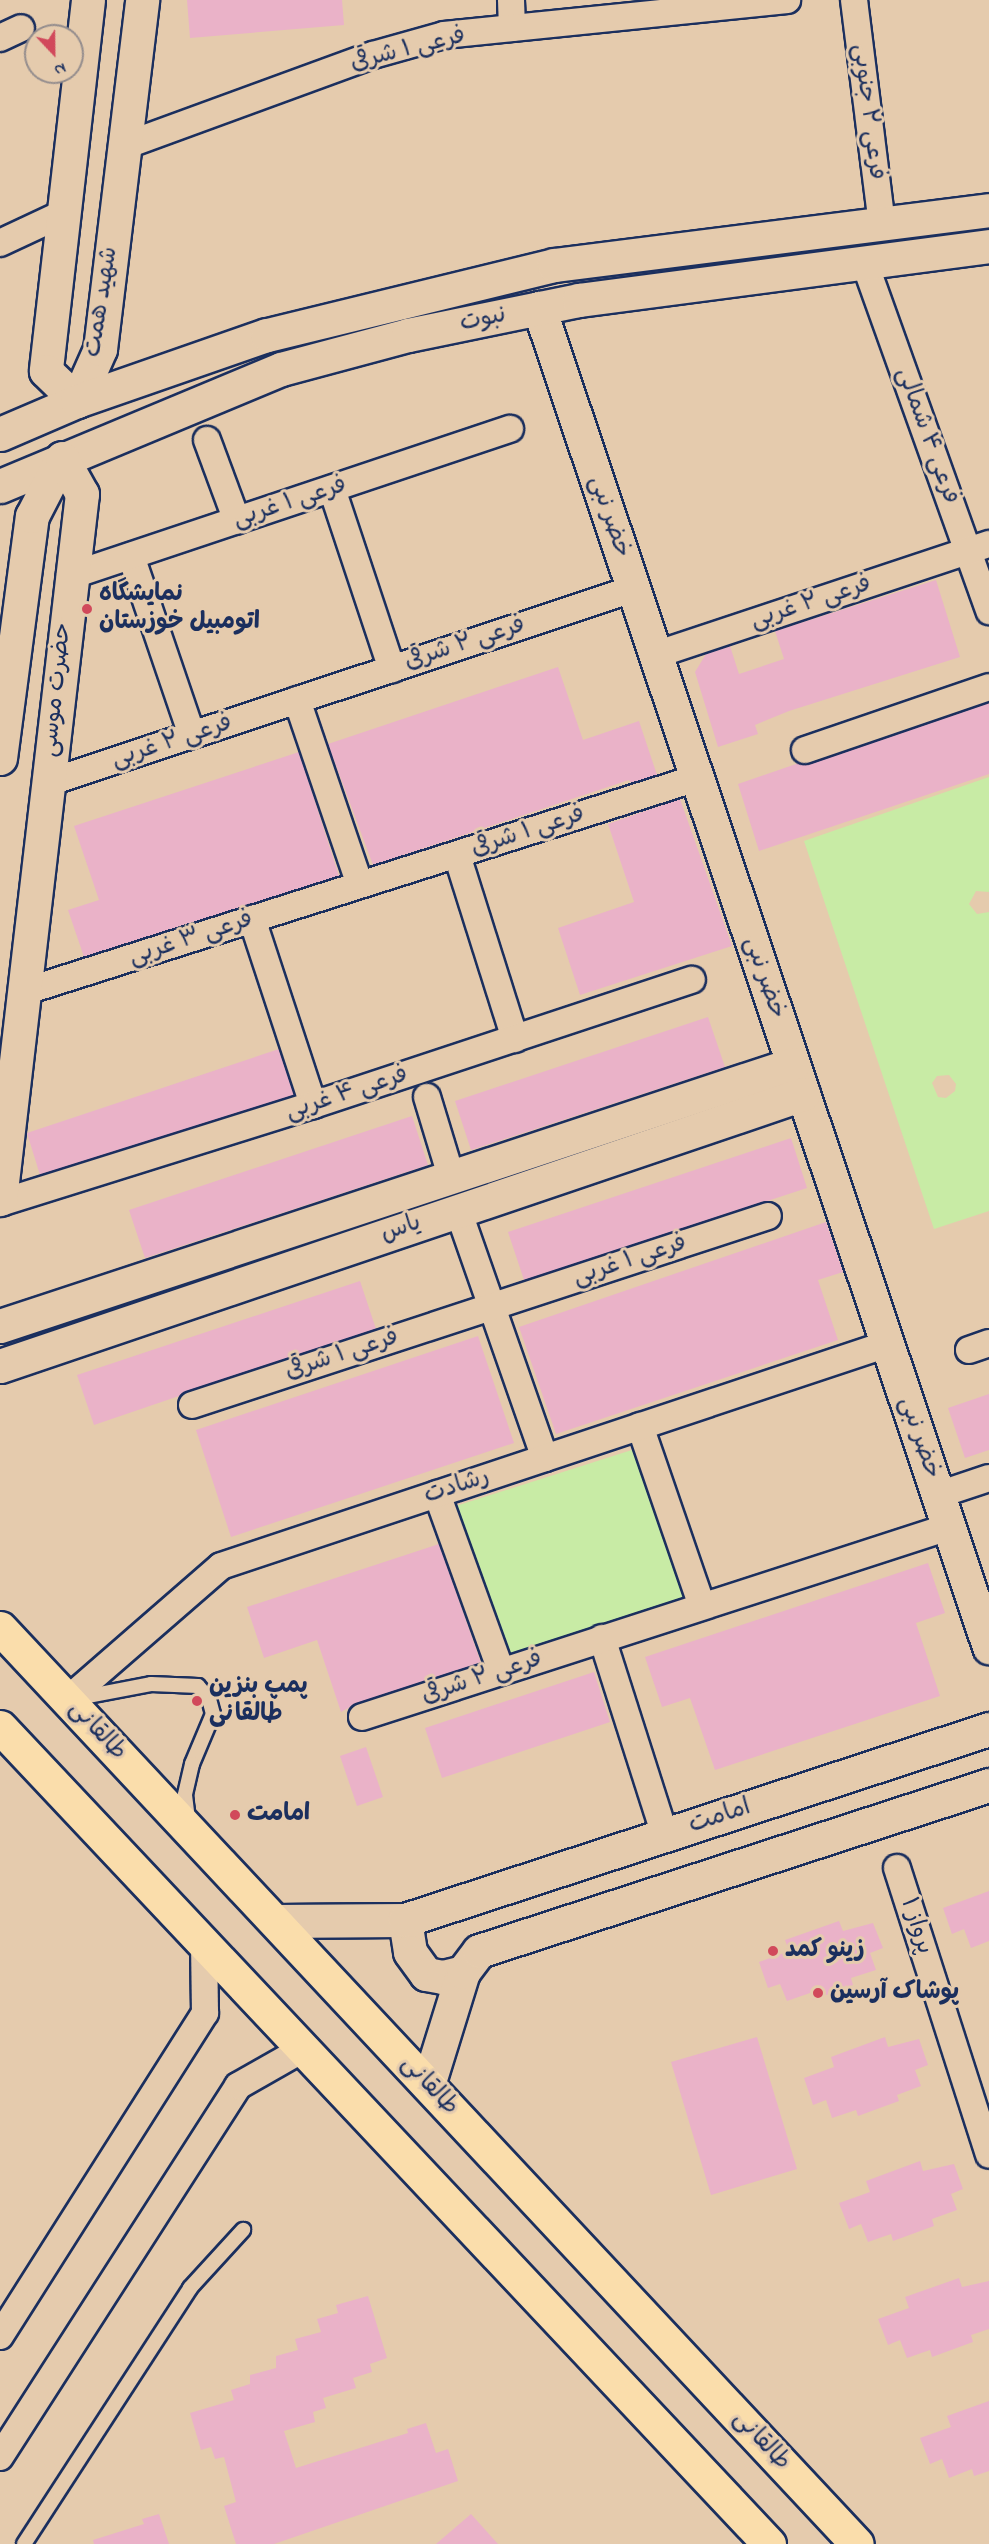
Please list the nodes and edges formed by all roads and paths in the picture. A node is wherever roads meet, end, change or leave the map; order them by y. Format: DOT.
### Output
graph roads {
  1 [pos="88,0"];
  2 [pos="142,0"];
  3 [pos="511,0"];
  4 [pos="787,0"];
  5 [pos="854,0"];
  6 [pos="512,28"];
  7 [pos="124,146"];
  8 [pos="989,210"];
  9 [pos="64,213"];
  10 [pos="882,224"];
  11 [pos="0,243"];
  12 [pos="989,246"];
  13 [pos="864,261"];
  14 [pos="538,308"];
  15 [pos="77,401"];
  16 [pos="510,429"];
  17 [pos="0,434"];
  18 [pos="207,440"];
  19 [pos="62,458"];
  20 [pos="0,486"];
  21 [pos="332,489"];
  22 [pos="237,521"];
  23 [pos="978,547"];
  24 [pos="131,556"];
  25 [pos="70,576"];
  26 [pos="633,589"];
  27 [pos="989,611"];
  28 [pos="655,655"];
  29 [pos="392,669"];
  30 [pos="989,687"];
  31 [pos="297,700"];
  32 [pos="192,735"];
  33 [pos="805,750"];
  34 [pos="0,758"];
  35 [pos="697,778"];
  36 [pos="46,783"];
  37 [pos="456,855"];
  38 [pos="360,885"];
  39 [pos="252,920"];
  40 [pos="692,980"];
  41 [pos="22,992"];
  42 [pos="514,1039"];
  43 [pos="798,1079"];
  44 [pos="427,1097"];
  45 [pos="314,1105"];
  46 [pos="451,1176"];
  47 [pos="0,1201"];
  48 [pos="458,1210"];
  49 [pos="768,1216"];
  50 [pos="491,1305"];
  51 [pos="0,1326"];
  52 [pos="887,1344"];
  53 [pos="0,1365"];
  54 [pos="192,1405"];
  55 [pos="640,1426"];
  56 [pos="544,1458"];
  57 [pos="989,1478"];
  58 [pos="437,1494"];
  59 [pos="938,1495"];
  60 [pos="948,1527"];
  61 [pos="702,1606"];
  62 [pos="0,1628"];
  63 [pos="602,1638"];
  64 [pos="989,1647"];
  65 [pos="501,1671"];
  66 [pos="67,1700"];
  67 [pos="362,1717"];
  68 [pos="0,1727"];
  69 [pos="989,1729"];
  70 [pos="989,1785"];
  71 [pos="189,1829"];
  72 [pos="665,1835"];
  73 [pos="897,1868"];
  74 [pos="405,1920"];
  75 [pos="274,1921"];
  76 [pos="204,1943"];
  77 [pos="464,1972"];
  78 [pos="303,2049"];
  79 [pos="428,2085"];
  80 [pos="989,2155"];
  81 [pos="243,2230"];
  82 [pos="0,2336"];
  83 [pos="0,2457"];
  84 [pos="24,2544"];
  85 [pos="769,2544"];
  86 [pos="857,2544"];
  1 -- 9 [label="street, شهید همت"];
  2 -- 7 [label="street, شهید همت"];
  3 -- 6 [label="street"];
  4 -- 6 [label="street"];
  5 -- 10 [label="street, فرعی ۲ جنوبی"];
  6 -- 7 [label="street, فرعی ۱ شرقی"];
  7 -- 15 [label="street, شهید همت"];
  8 -- 10 [label="street, نبوت"];
  9 -- 11 [label="street"];
  9 -- 15 [label="street, شهید همت"];
  10 -- 15 [label="street, نبوت"];
  12 -- 13 [label="street, نبوت"];
  13 -- 14 [label="street, نبوت"];
  13 -- 23 [label="street, فرعی ۴ شمالی"];
  14 -- 19 [label="street, نبوت"];
  14 -- 26 [label="street, خضر نبی"];
  15 -- 17 [label="street, نبوت"];
  16 -- 21 [label="street, فرعی ۱ غربی"];
  18 -- 22 [label="street"];
  19 -- 20 [label="street, نبوت"];
  19 -- 25 [label="street, حضرت موسی"];
  19 -- 34 [label="street, حضرت موسی"];
  21 -- 22 [label="street, فرعی ۱ غربی"];
  21 -- 29 [label="street"];
  22 -- 24 [label="street, فرعی ۱ غربی"];
  23 -- 27 [label="street, فرعی ۴ شمالی"];
  23 -- 28 [label="street, فرعی ۲ غربی"];
  24 -- 25 [label="street, فرعی ۱ غربی"];
  24 -- 32 [label="street"];
  25 -- 36 [label="street, حضرت موسی"];
  26 -- 28 [label="street, خضر نبی"];
  26 -- 29 [label="street, فرعی ۲ شرقی"];
  28 -- 35 [label="street, خضر نبی"];
  29 -- 31 [label="street, فرعی ۲ شرقی"];
  30 -- 33 [label="street"];
  31 -- 32 [label="street, فرعی ۲ غربی"];
  31 -- 38 [label="street"];
  32 -- 36 [label="street, فرعی ۲ غربی"];
  35 -- 37 [label="street, فرعی ۱ شرقی"];
  35 -- 43 [label="street, خضر نبی"];
  36 -- 41 [label="street, حضرت موسی"];
  37 -- 38 [label="street, فرعی ۱ شرقی"];
  37 -- 42 [label="street"];
  38 -- 39 [label="street, فرعی ۳ غربی"];
  39 -- 41 [label="street, فرعی ۳ غربی"];
  39 -- 45 [label="street"];
  40 -- 42 [label="street, فرعی ۴ غربی"];
  41 -- 47 [label="street, حضرت موسی"];
  42 -- 45 [label="street, فرعی ۴ غربی"];
  43 -- 46 [label="street, یاس"];
  43 -- 48 [label="street, یاس"];
  43 -- 52 [label="street, خضر نبی"];
  44 -- 46 [label="street"];
  45 -- 47 [label="street, فرعی ۴ غربی"];
  46 -- 51 [label="street, یاس"];
  48 -- 50 [label="street"];
  48 -- 53 [label="street, یاس"];
  49 -- 50 [label="street, فرعی ۱ غربی"];
  50 -- 54 [label="street, فرعی ۱ شرقی"];
  50 -- 56 [label="street"];
  52 -- 55 [label="street, رشادت"];
  52 -- 59 [label="street, خضر نبی"];
  55 -- 56 [label="street, رشادت"];
  55 -- 61 [label="street"];
  56 -- 58 [label="street, رشادت"];
  57 -- 59 [label="street"];
  58 -- 65 [label="street"];
  58 -- 66 [label="street, رشادت"];
  59 -- 60 [label="street, خضر نبی"];
  60 -- 61 [label="street, فرعی ۲ شرقی"];
  60 -- 64 [label="street, خضر نبی"];
  61 -- 63 [label="street, فرعی ۲ شرقی"];
  62 -- 66 [label="main road, طالقانی"];
  63 -- 65 [label="street, فرعی ۲ شرقی"];
  63 -- 72 [label="street"];
  65 -- 67 [label="street, فرعی ۲ شرقی"];
  66 -- 71 [label="main road, طالقانی"];
  66 -- 71 [label="lane"];
  68 -- 76 [label="main road"];
  69 -- 72 [label="street, امامت"];
  70 -- 77 [label="street"];
  71 -- 75 [label="main road, طالقانی"];
  72 -- 74 [label="street, امامت"];
  73 -- 80 [label="street, پرواز ۱"];
  74 -- 75 [label="street, امامت"];
  74 -- 77 [label="street"];
  75 -- 79 [label="main road, طالقانی"];
  76 -- 78 [label="main road"];
  76 -- 82 [label="street"];
  77 -- 79 [label="street"];
  78 -- 83 [label="street"];
  78 -- 85 [label="main road"];
  79 -- 86 [label="main road, طالقانی"];
  81 -- 84 [label="lane"];
}
